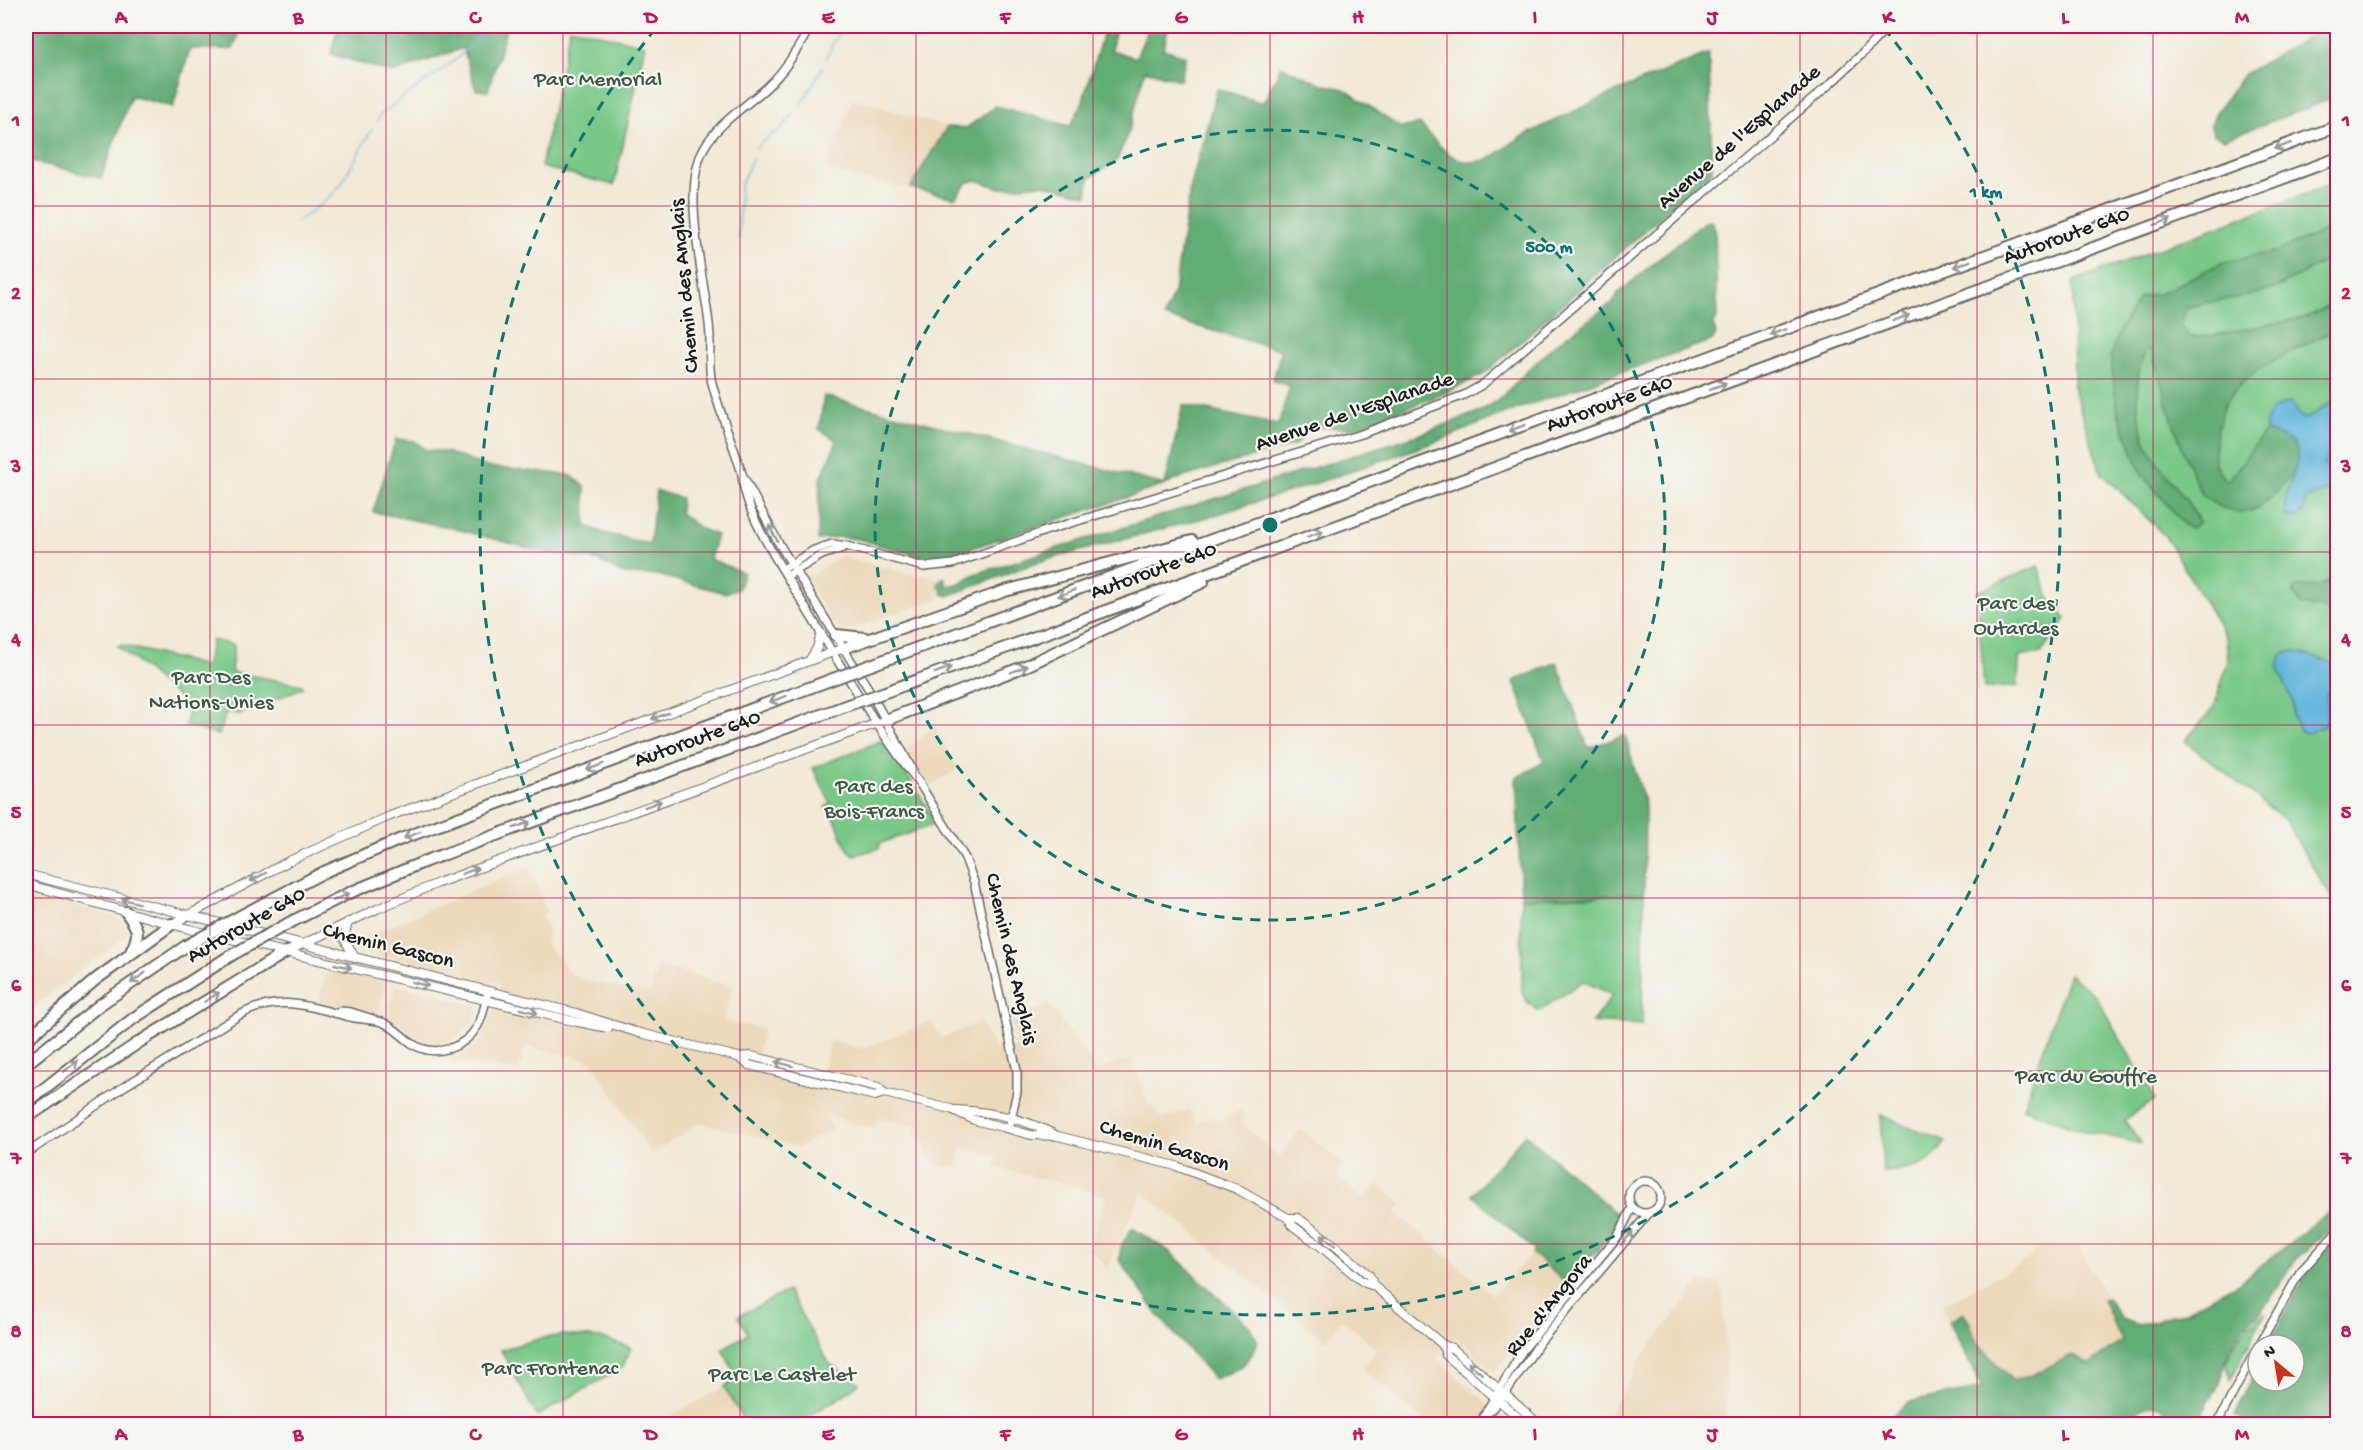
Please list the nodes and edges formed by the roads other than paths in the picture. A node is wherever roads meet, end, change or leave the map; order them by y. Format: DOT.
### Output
graph roads {
  1 [pos="811,26"];
  2 [pos="1888,26"];
  3 [pos="2337,126"];
  4 [pos="2337,158"];
  5 [pos="742,474"];
  6 [pos="1239,530"];
  7 [pos="1260,554"];
  8 [pos="794,567"];
  9 [pos="785,573"];
  10 [pos="821,633"];
  11 [pos="836,635"];
  12 [pos="871,638"];
  13 [pos="844,648"];
  14 [pos="833,652"];
  15 [pos="809,661"];
  16 [pos="881,722"];
  17 [pos="26,874"];
  18 [pos="26,884"];
  19 [pos="126,912"];
  20 [pos="187,916"];
  21 [pos="348,922"];
  22 [pos="172,924"];
  23 [pos="302,944"];
  24 [pos="131,952"];
  25 [pos="286,952"];
  26 [pos="355,958"];
  27 [pos="488,991"];
  28 [pos="486,1000"];
  29 [pos="636,1032"];
  30 [pos="26,1040"];
  31 [pos="26,1064"];
  32 [pos="26,1103"];
  33 [pos="951,1110"];
  34 [pos="26,1118"];
  35 [pos="1012,1119"];
  36 [pos="1009,1129"];
  37 [pos="1058,1136"];
  38 [pos="26,1154"];
  39 [pos="1632,1208"];
  40 [pos="1649,1213"];
  41 [pos="2337,1231"];
  42 [pos="2265,1333"];
  43 [pos="2246,1369"];
  44 [pos="1499,1395"];
  45 [pos="1479,1423"];
  46 [pos="1526,1425"];
  47 [pos="1539,1425"];
  48 [pos="2217,1425"];
  1 -- 5 [label="street, Chemin des Anglais"];
  2 -- 8 [label="street, Avenue de l'Esplanade"];
  3 -- 6 [label="highway, Autoroute 640, one-way"];
  7 -- 4 [label="highway, Autoroute 640, one-way"];
  8 -- 5 [label="street, Chemin des Anglais, one-way"];
  5 -- 9 [label="street, Chemin des Anglais"];
  6 -- 12 [label="highway"];
  6 -- 31 [label="highway, Autoroute 640, one-way, bridge"];
  16 -- 7 [label="highway, one-way"];
  32 -- 7 [label="highway, Autoroute 640, one-way, bridge"];
  8 -- 9 [label="street, Avenue de l'Esplanade"];
  8 -- 11 [label="street, Chemin des Anglais"];
  9 -- 10 [label="street, Chemin des Anglais"];
  10 -- 14 [label="street, Chemin des Anglais"];
  10 -- 15 [label="main road"];
  11 -- 12 [label="highway"];
  11 -- 13 [label="street, Chemin des Anglais"];
  12 -- 13 [label="highway"];
  13 -- 14 [label="main road"];
  13 -- 16 [label="street, Chemin des Anglais"];
  14 -- 15 [label="main road"];
  14 -- 16 [label="street, Chemin des Anglais"];
  15 -- 20 [label="main road, one-way"];
  21 -- 16 [label="main road, one-way"];
  16 -- 35 [label="street, Chemin des Anglais"];
  20 -- 17 [label="main road, Chemin Gascon, one-way"];
  18 -- 19 [label="main road, Chemin Gascon"];
  19 -- 22 [label="main road, Chemin Gascon"];
  19 -- 24 [label="highway"];
  20 -- 22 [label="main road"];
  20 -- 23 [label="main road, Chemin Gascon"];
  21 -- 23 [label="main road"];
  21 -- 26 [label="main road"];
  22 -- 24 [label="highway"];
  22 -- 25 [label="main road, Chemin Gascon"];
  23 -- 25 [label="main road"];
  23 -- 26 [label="main road, Chemin Gascon"];
  24 -- 30 [label="highway"];
  25 -- 28 [label="main road, Chemin Gascon, one-way"];
  34 -- 25 [label="highway, one-way"];
  26 -- 27 [label="main road, Chemin Gascon"];
  27 -- 28 [label="street"];
  27 -- 29 [label="main road, Chemin Gascon"];
  28 -- 29 [label="main road, Chemin Gascon, one-way"];
  28 -- 38 [label="street"];
  29 -- 33 [label="main road, Chemin Gascon"];
  33 -- 35 [label="main road, Chemin Gascon"];
  33 -- 36 [label="main road, Chemin Gascon"];
  35 -- 36 [label="street, Chemin des Anglais"];
  35 -- 37 [label="main road, Chemin Gascon"];
  36 -- 37 [label="main road, Chemin Gascon"];
  37 -- 44 [label="main road, Chemin Gascon"];
  39 -- 40 [label="street"];
  39 -- 40 [label="street"];
  39 -- 44 [label="street, Rue d'Angora"];
  44 -- 40 [label="street, Rue d'Angora, one-way"];
  41 -- 42 [label="street"];
  43 -- 48 [label="street"];
  44 -- 45 [label="street, Rue d'Angora"];
  44 -- 46 [label="main road, Chemin Gascon"];
  44 -- 47 [label="main road, Chemin Gascon"];
}
